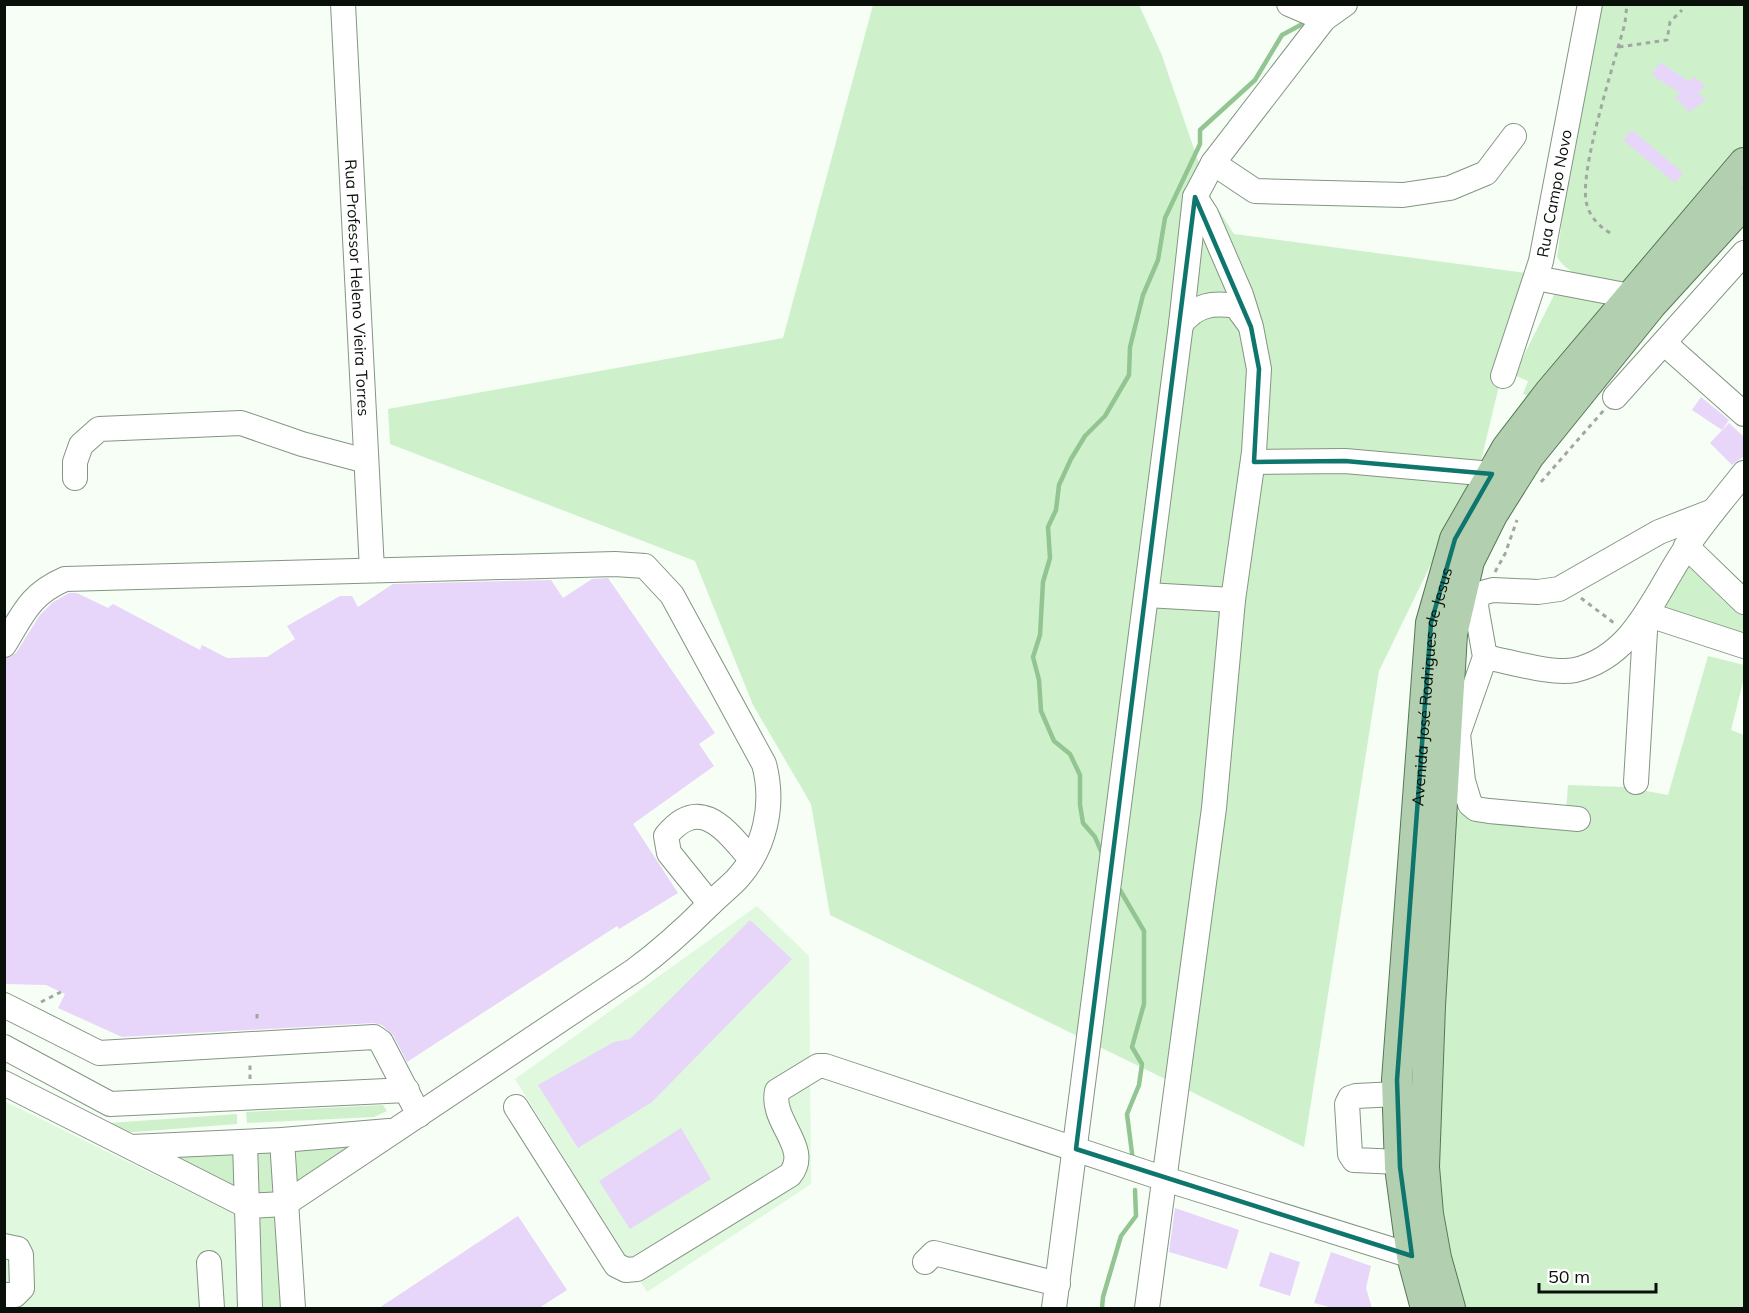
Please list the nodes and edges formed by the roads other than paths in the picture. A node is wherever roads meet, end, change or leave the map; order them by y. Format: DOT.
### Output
graph roads {
  1 [pos="343,4"];
  2 [pos="1289,4"];
  3 [pos="1345,4"];
  4 [pos="1590,4"];
  5 [pos="1324,19"];
  6 [pos="1514,136"];
  7 [pos="1213,163"];
  8 [pos="1744,163"];
  9 [pos="1195,197"];
  10 [pos="1744,203"];
  11 [pos="1744,253"];
  12 [pos="1536,278"];
  13 [pos="1630,296"];
  14 [pos="1181,324"];
  15 [pos="1251,327"];
  16 [pos="1664,342"];
  17 [pos="1503,376"];
  18 [pos="1615,397"];
  19 [pos="1744,414"];
  20 [pos="366,461"];
  21 [pos="1253,462"];
  22 [pos="1744,473"];
  23 [pos="1492,474"];
  24 [pos="75,478"];
  25 [pos="1713,511"];
  26 [pos="1686,546"];
  27 [pos="372,570"];
  28 [pos="1147,595"];
  29 [pos="1233,600"];
  30 [pos="1744,602"];
  31 [pos="1646,614"];
  32 [pos="4,645"];
  33 [pos="1744,646"];
  34 [pos="1485,657"];
  35 [pos="1452,735"];
  36 [pos="1636,782"];
  37 [pos="1578,819"];
  38 [pos="751,859"];
  39 [pos="710,904"];
  40 [pos="4,1005"];
  41 [pos="4,1047"];
  42 [pos="99,1053"];
  43 [pos="4,1083"];
  44 [pos="83,1090"];
  45 [pos="407,1090"];
  46 [pos="1397,1094"];
  47 [pos="516,1107"];
  48 [pos="419,1115"];
  49 [pos="72,1118"];
  50 [pos="392,1131"];
  51 [pos="282,1140"];
  52 [pos="245,1142"];
  53 [pos="129,1147"];
  54 [pos="1076,1149"];
  55 [pos="1400,1162"];
  56 [pos="1165,1179"];
  57 [pos="285,1204"];
  58 [pos="247,1206"];
  59 [pos="4,1246"];
  60 [pos="1412,1256"];
  61 [pos="925,1262"];
  62 [pos="209,1263"];
  63 [pos="1058,1284"];
  64 [pos="12,1300"];
  65 [pos="212,1308"];
  66 [pos="250,1308"];
  67 [pos="293,1308"];
  68 [pos="1054,1308"];
  69 [pos="1147,1308"];
  70 [pos="1426,1308"];
  71 [pos="1450,1308"];
  1 -- 20 [label="street, Rua Professor Heleno Vieira Torres"];
  2 -- 5 [label="street"];
  3 -- 5 [label="street"];
  4 -- 12 [label="street, Rua Campo Novo"];
  5 -- 7 [label="street"];
  6 -- 7 [label="street"];
  7 -- 9 [label="street"];
  8 -- 13 [label="main road, Avenida José Rodrigues de Jesus"];
  9 -- 14 [label="street"];
  9 -- 15 [label="street"];
  10 -- 35 [label="main road, Avenida José Rodrigues de Jesus"];
  11 -- 16 [label="street"];
  12 -- 13 [label="street"];
  12 -- 17 [label="street, Rua Campo Novo"];
  13 -- 23 [label="main road, Avenida José Rodrigues de Jesus"];
  14 -- 15 [label="street"];
  14 -- 28 [label="street"];
  15 -- 21 [label="street"];
  16 -- 18 [label="street"];
  16 -- 19 [label="street"];
  20 -- 24 [label="street"];
  20 -- 27 [label="street, Rua Professor Heleno Vieira Torres"];
  21 -- 23 [label="street"];
  21 -- 29 [label="street"];
  22 -- 25 [label="street"];
  23 -- 46 [label="main road, Avenida José Rodrigues de Jesus"];
  25 -- 26 [label="street"];
  25 -- 34 [label="street"];
  26 -- 30 [label="street"];
  26 -- 31 [label="street"];
  27 -- 32 [label="street"];
  27 -- 38 [label="street"];
  28 -- 29 [label="street"];
  28 -- 54 [label="street"];
  29 -- 56 [label="street"];
  31 -- 33 [label="street"];
  31 -- 34 [label="street"];
  31 -- 36 [label="street"];
  34 -- 35 [label="street"];
  35 -- 37 [label="street"];
  35 -- 71 [label="main road, Avenida José Rodrigues de Jesus"];
  38 -- 39 [label="street"];
  38 -- 39 [label="street"];
  39 -- 48 [label="street"];
  40 -- 42 [label="street"];
  41 -- 44 [label="street"];
  42 -- 44 [label="street"];
  42 -- 45 [label="street"];
  43 -- 49 [label="street"];
  44 -- 45 [label="street"];
  44 -- 49 [label="street"];
  45 -- 48 [label="street"];
  46 -- 55 [label="main road, Avenida José Rodrigues de Jesus"];
  46 -- 55 [label="street"];
  47 -- 54 [label="street"];
  48 -- 50 [label="street"];
  49 -- 53 [label="street"];
  50 -- 51 [label="street"];
  50 -- 57 [label="street"];
  51 -- 52 [label="street"];
  51 -- 57 [label="street"];
  52 -- 53 [label="street"];
  52 -- 58 [label="street"];
  53 -- 58 [label="street"];
  54 -- 56 [label="street"];
  54 -- 63 [label="street"];
  55 -- 60 [label="main road, Avenida José Rodrigues de Jesus"];
  56 -- 60 [label="street"];
  56 -- 69 [label="street"];
  57 -- 58 [label="street"];
  57 -- 67 [label="street"];
  58 -- 66 [label="street"];
  59 -- 64 [label="street"];
  60 -- 70 [label="main road, Avenida José Rodrigues de Jesus"];
  61 -- 63 [label="street"];
  62 -- 65 [label="street"];
  63 -- 68 [label="street"];
}
